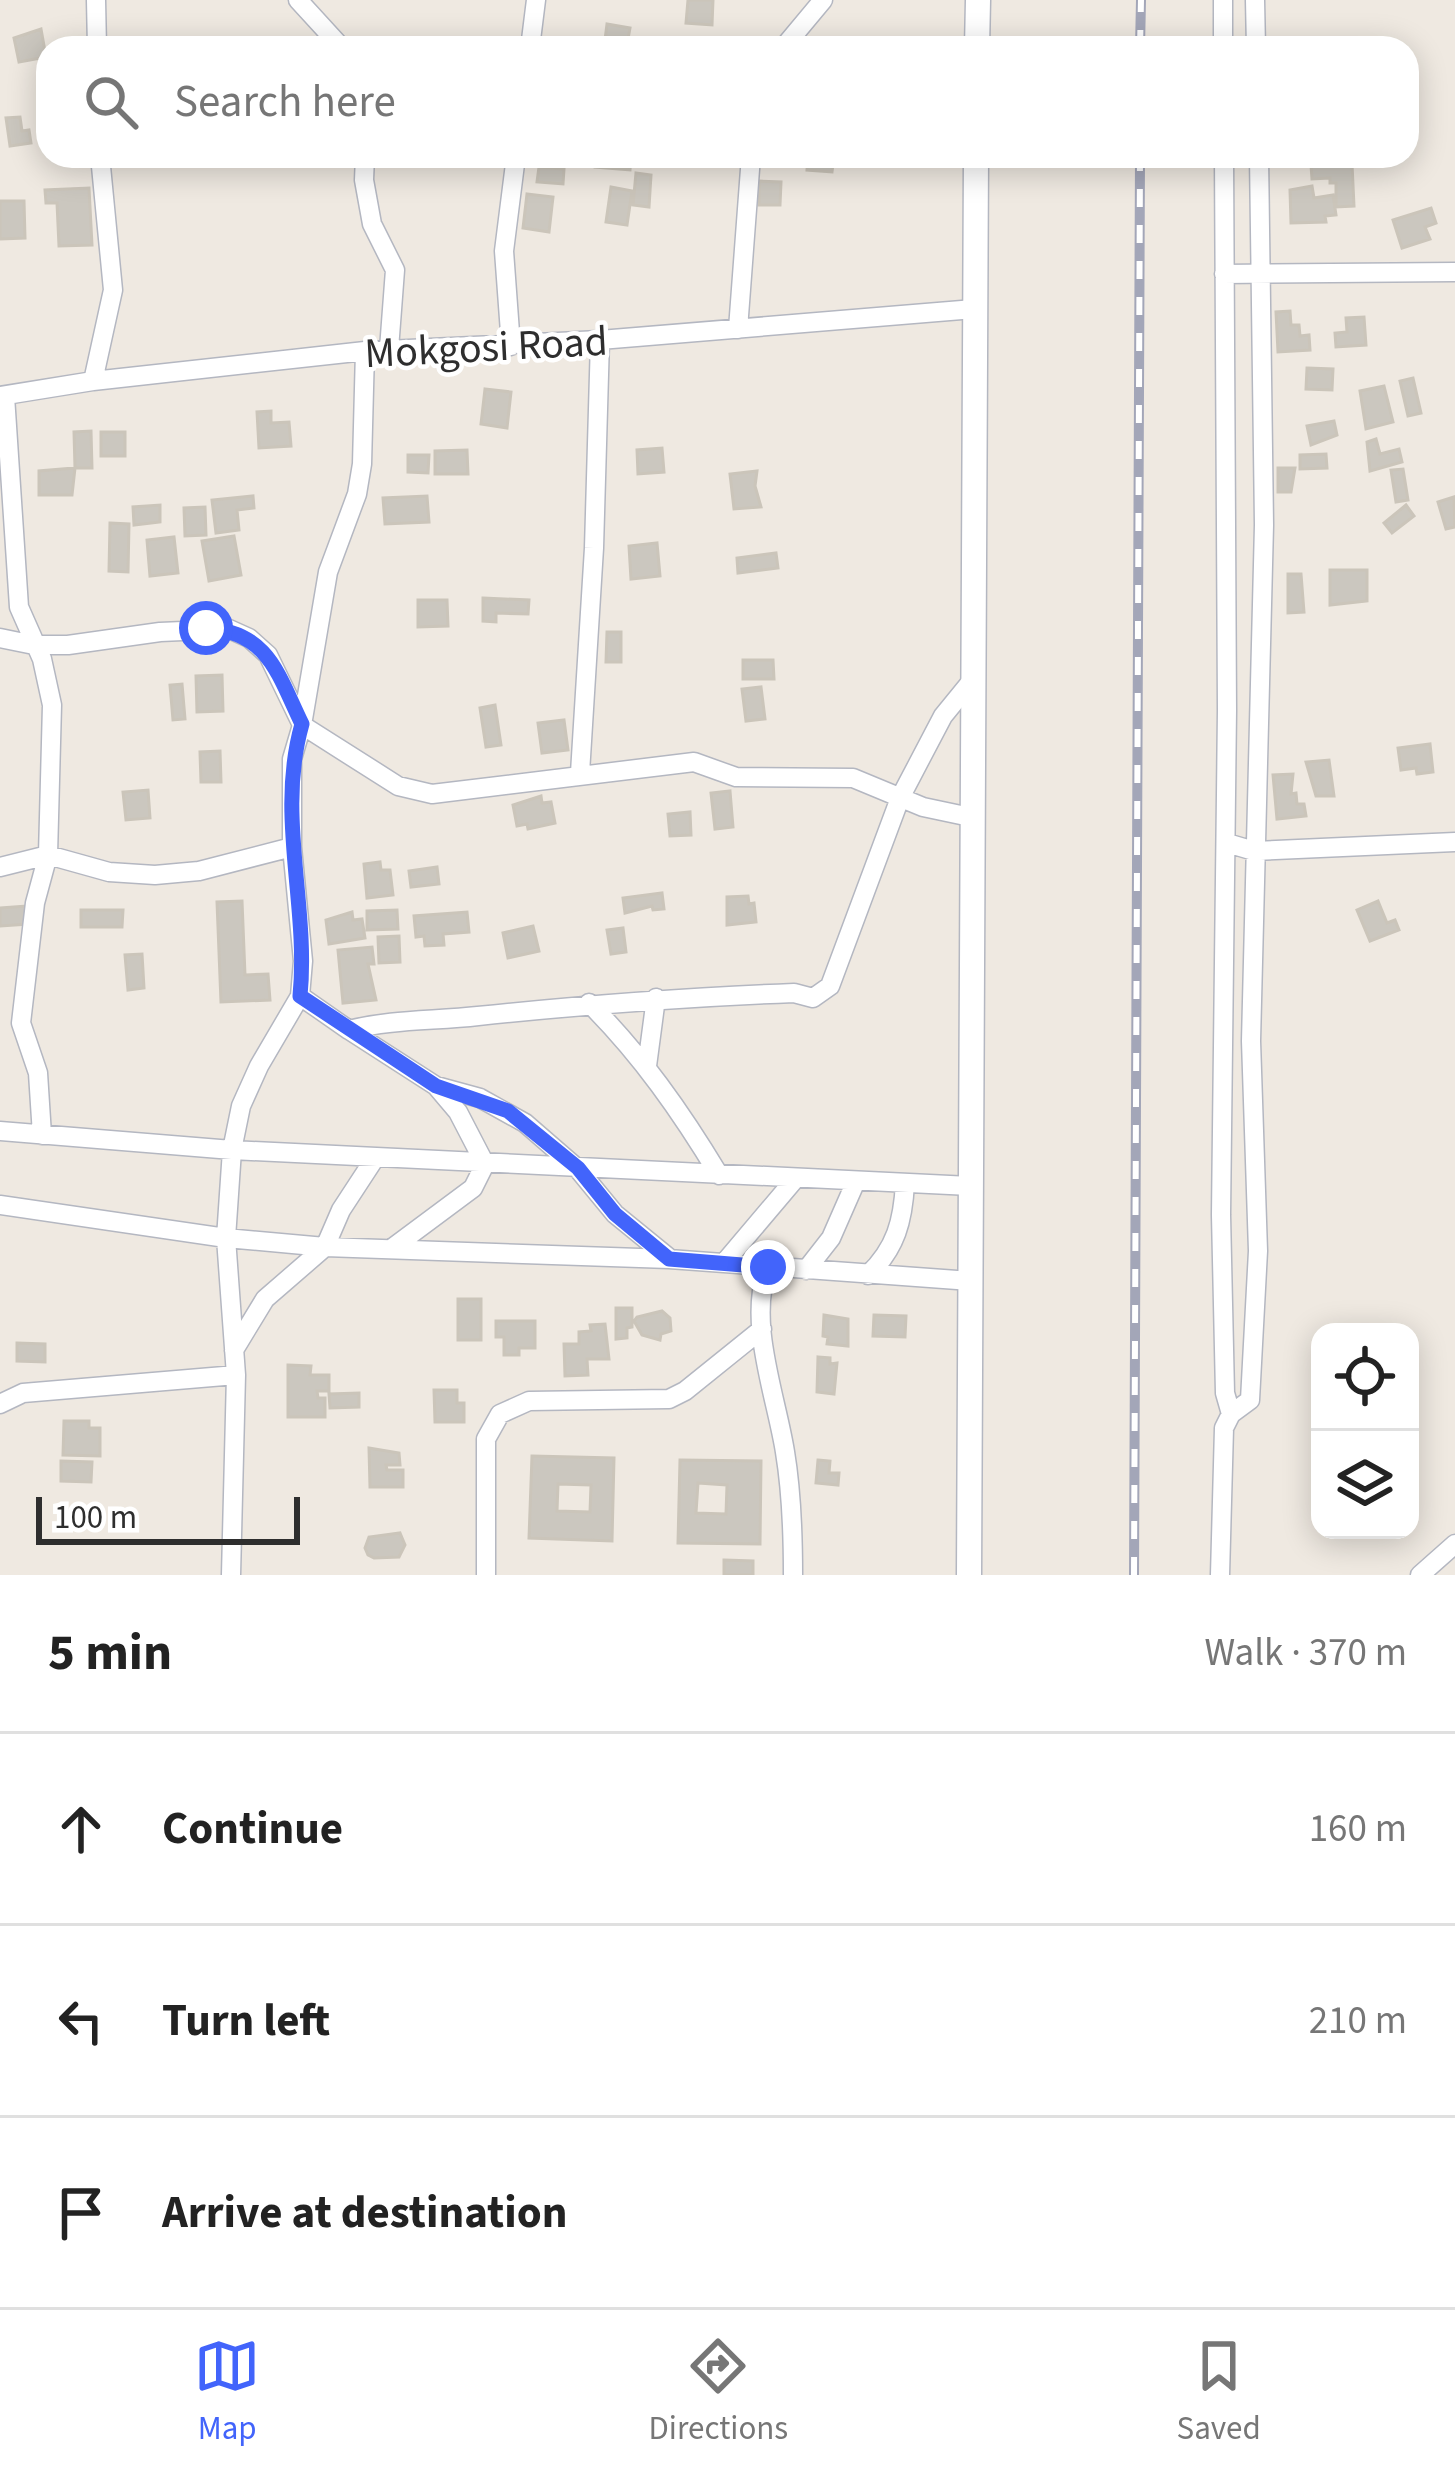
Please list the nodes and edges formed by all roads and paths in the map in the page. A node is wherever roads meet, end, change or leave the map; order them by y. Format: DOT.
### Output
graph roads {
  1 [pos="96,0"];
  2 [pos="298,0"];
  3 [pos="536,0"];
  4 [pos="823,0"];
  5 [pos="978,0"];
  6 [pos="1223,0"];
  7 [pos="1256,0"];
  8 [pos="97,36"];
  9 [pos="331,36"];
  10 [pos="532,36"];
  11 [pos="794,36"];
  12 [pos="977,36"];
  13 [pos="1223,36"];
  14 [pos="1256,36"];
  15 [pos="101,168"];
  16 [pos="364,168"];
  17 [pos="514,168"];
  18 [pos="750,168"];
  19 [pos="976,168"];
  20 [pos="1224,168"];
  21 [pos="1259,168"];
  22 [pos="1455,272"];
  23 [pos="1261,273"];
  24 [pos="1224,274"];
  25 [pos="974,309"];
  26 [pos="738,329"];
  27 [pos="600,340"];
  28 [pos="511,346"];
  29 [pos="389,350"];
  30 [pos="365,351"];
  31 [pos="93,381"];
  32 [pos="3,396"];
  33 [pos="0,638"];
  34 [pos="34,645"];
  35 [pos="974,678"];
  36 [pos="302,724"];
  37 [pos="580,773"];
  38 [pos="900,798"];
  39 [pos="975,818"];
  40 [pos="1226,842"];
  41 [pos="1455,842"];
  42 [pos="292,847"];
  43 [pos="1254,851"];
  44 [pos="48,855"];
  45 [pos="0,867"];
  46 [pos="300,996"];
  47 [pos="656,998"];
  48 [pos="589,1003"];
  49 [pos="349,1030"];
  50 [pos="647,1066"];
  51 [pos="436,1086"];
  52 [pos="0,1131"];
  53 [pos="42,1135"];
  54 [pos="232,1150"];
  55 [pos="375,1158"];
  56 [pos="485,1164"];
  57 [pos="578,1168"];
  58 [pos="719,1175"];
  59 [pos="796,1178"];
  60 [pos="856,1181"];
  61 [pos="905,1183"];
  62 [pos="970,1186"];
  63 [pos="0,1205"];
  64 [pos="226,1238"];
  65 [pos="325,1246"];
  66 [pos="391,1249"];
  67 [pos="669,1259"];
  68 [pos="724,1263"];
  69 [pos="768,1267"];
  70 [pos="806,1270"];
  71 [pos="868,1275"];
  72 [pos="971,1281"];
  73 [pos="762,1329"];
  74 [pos="234,1350"];
  75 [pos="236,1376"];
  76 [pos="0,1404"];
  77 [pos="1231,1414"];
  78 [pos="1455,1544"];
  79 [pos="230,1575"];
  80 [pos="485,1575"];
  81 [pos="793,1575"];
  82 [pos="969,1575"];
  83 [pos="1220,1575"];
  84 [pos="1420,1575"];
  1 -- 8 [label="street"];
  2 -- 9 [label="street"];
  3 -- 10 [label="street"];
  4 -- 11 [label="street"];
  5 -- 12 [label="street"];
  6 -- 13 [label="street"];
  7 -- 14 [label="street"];
  15 -- 31 [label="street"];
  16 -- 29 [label="street"];
  17 -- 28 [label="street"];
  18 -- 26 [label="street"];
  19 -- 25 [label="street"];
  20 -- 24 [label="street"];
  21 -- 23 [label="street"];
  22 -- 23 [label="street"];
  23 -- 24 [label="street"];
  23 -- 43 [label="street"];
  24 -- 40 [label="street"];
  25 -- 26 [label="street, Mokgosi Road"];
  25 -- 35 [label="street"];
  26 -- 27 [label="street, Mokgosi Road"];
  27 -- 28 [label="street, Mokgosi Road"];
  27 -- 37 [label="street"];
  28 -- 29 [label="street, Mokgosi Road"];
  29 -- 30 [label="street, Mokgosi Road"];
  30 -- 31 [label="street, Mokgosi Road"];
  30 -- 36 [label="street"];
  31 -- 32 [label="street, Mokgosi Road"];
  32 -- 34 [label="street"];
  33 -- 34 [label="street"];
  34 -- 36 [label="street"];
  34 -- 44 [label="street"];
  35 -- 38 [label="street"];
  35 -- 39 [label="street"];
  36 -- 37 [label="street"];
  36 -- 42 [label="street"];
  37 -- 38 [label="street"];
  38 -- 39 [label="street"];
  38 -- 47 [label="street"];
  39 -- 62 [label="street"];
  40 -- 43 [label="street"];
  40 -- 77 [label="street"];
  41 -- 43 [label="street"];
  42 -- 44 [label="street"];
  42 -- 46 [label="street"];
  43 -- 77 [label="street"];
  44 -- 45 [label="street"];
  44 -- 53 [label="street"];
  46 -- 49 [label="street"];
  46 -- 54 [label="street"];
  47 -- 48 [label="street"];
  47 -- 50 [label="street"];
  48 -- 49 [label="street"];
  48 -- 50 [label="street"];
  49 -- 51 [label="street"];
  50 -- 58 [label="street"];
  51 -- 56 [label="street"];
  51 -- 57 [label="street"];
  52 -- 53 [label="street"];
  53 -- 54 [label="street"];
  54 -- 55 [label="street"];
  54 -- 64 [label="street"];
  55 -- 56 [label="street"];
  55 -- 65 [label="street"];
  56 -- 57 [label="street"];
  56 -- 66 [label="street"];
  57 -- 58 [label="street"];
  57 -- 67 [label="street"];
  58 -- 59 [label="street"];
  59 -- 60 [label="street"];
  59 -- 68 [label="street"];
  60 -- 61 [label="street"];
  60 -- 70 [label="street"];
  61 -- 62 [label="street"];
  61 -- 71 [label="street"];
  62 -- 72 [label="street"];
  63 -- 64 [label="street"];
  64 -- 65 [label="street"];
  64 -- 74 [label="street"];
  65 -- 66 [label="street"];
  65 -- 74 [label="street"];
  66 -- 67 [label="street"];
  67 -- 68 [label="street"];
  68 -- 69 [label="street"];
  69 -- 70 [label="street"];
  69 -- 73 [label="street"];
  70 -- 71 [label="street"];
  71 -- 72 [label="street"];
  72 -- 82 [label="street"];
  73 -- 80 [label="street"];
  73 -- 81 [label="street"];
  74 -- 75 [label="street"];
  75 -- 76 [label="street"];
  75 -- 79 [label="street"];
  77 -- 83 [label="street"];
  78 -- 84 [label="street"];
}
